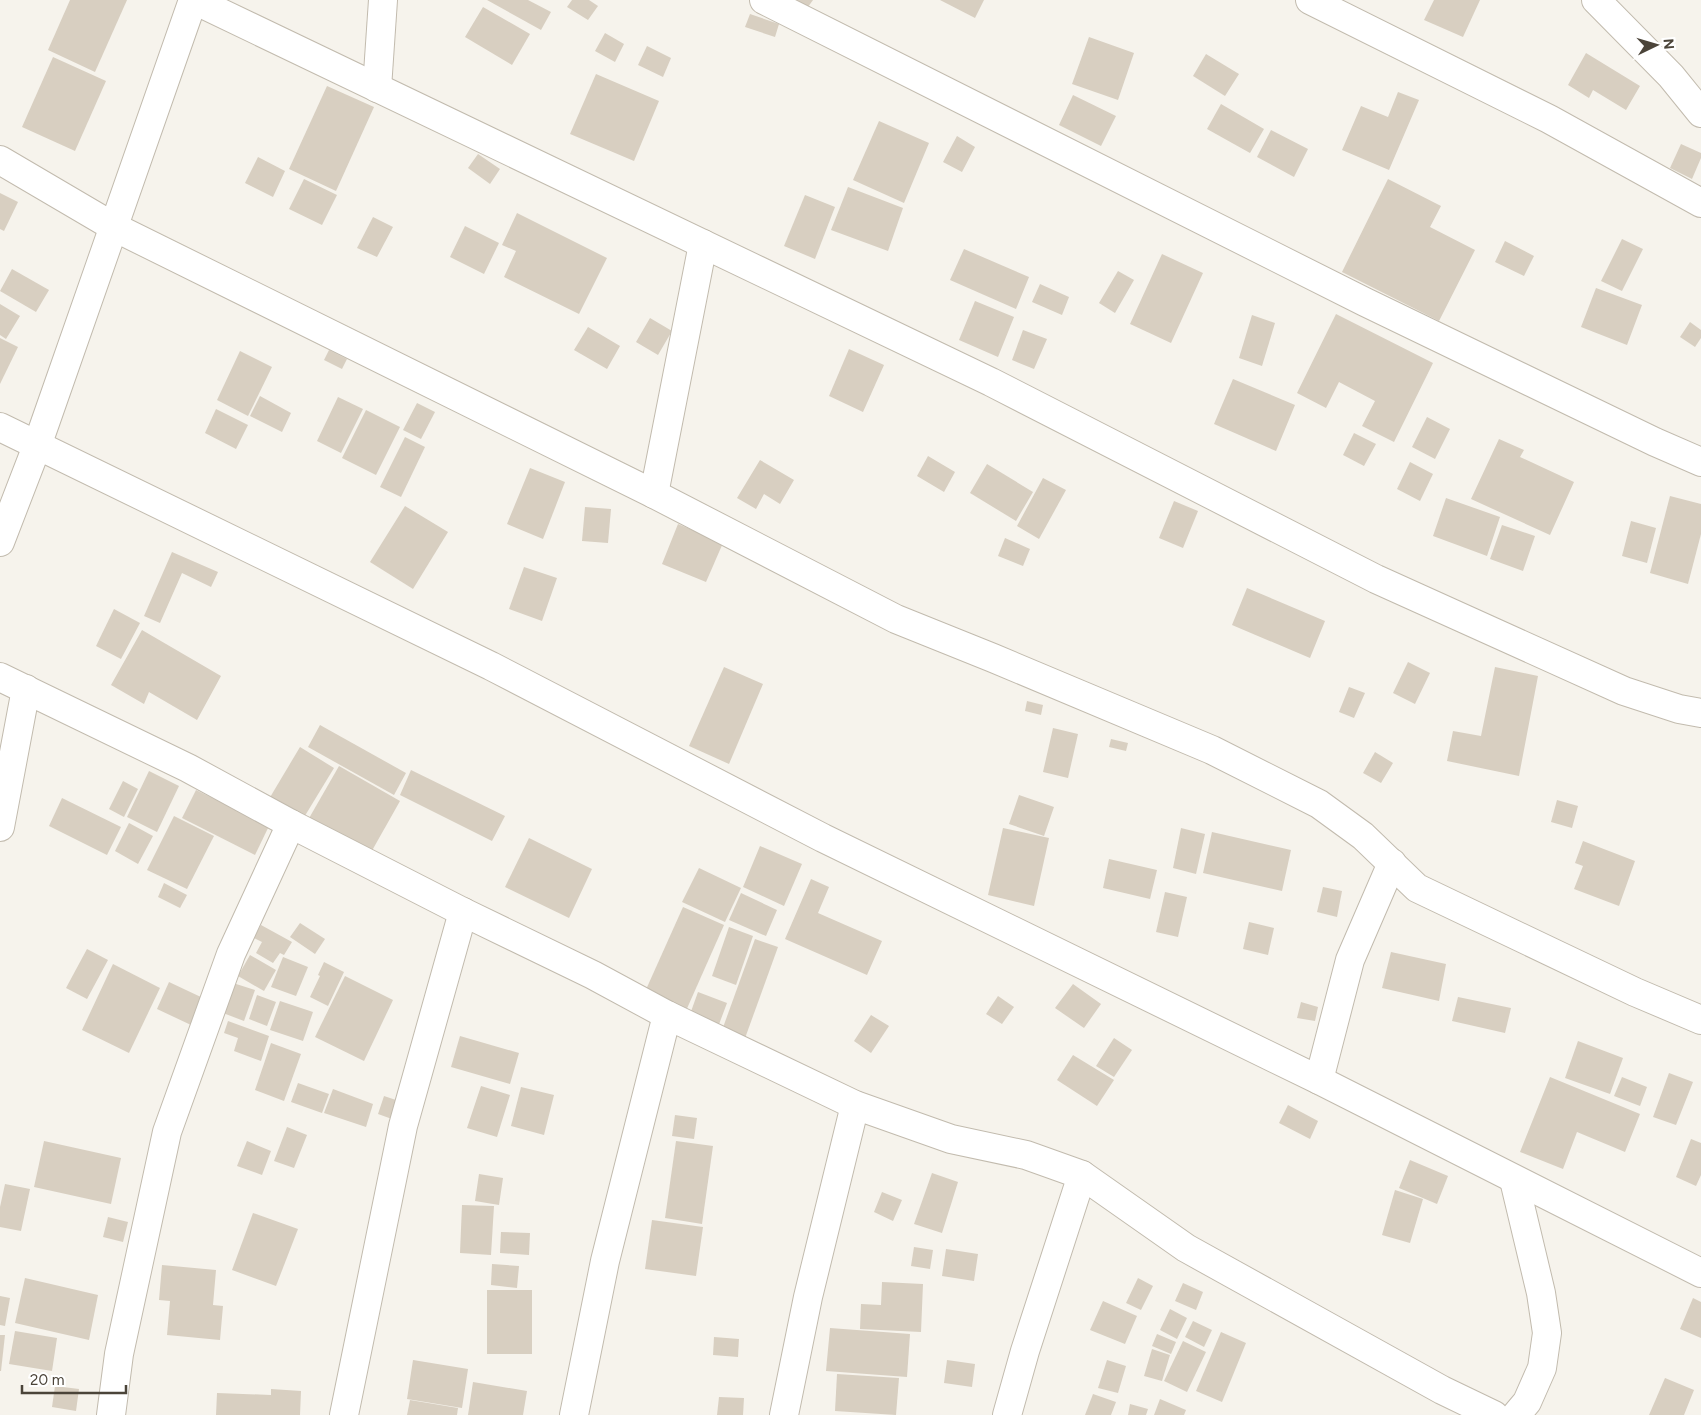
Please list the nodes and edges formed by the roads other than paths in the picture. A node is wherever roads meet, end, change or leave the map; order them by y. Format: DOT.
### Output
graph roads {
  1 [pos="193,0"];
  2 [pos="383,0"];
  3 [pos="764,0"];
  4 [pos="1310,0"];
  5 [pos="1596,0"];
  6 [pos="377,88"];
  7 [pos="1701,113"];
  8 [pos="0,160"];
  9 [pos="1701,203"];
  10 [pos="114,227"];
  11 [pos="703,244"];
  12 [pos="0,427"];
  13 [pos="37,446"];
  14 [pos="1701,462"];
  15 [pos="654,494"];
  16 [pos="0,542"];
  17 [pos="0,677"];
  18 [pos="26,690"];
  19 [pos="1701,713"];
  20 [pos="290,824"];
  21 [pos="0,827"];
  22 [pos="1392,863"];
  23 [pos="463,912"];
  24 [pos="667,1015"];
  25 [pos="1701,1020"];
  26 [pos="1319,1080"];
  27 [pos="855,1105"];
  28 [pos="1082,1175"];
  29 [pos="1514,1180"];
  30 [pos="1701,1273"];
  31 [pos="111,1415"];
  32 [pos="344,1415"];
  33 [pos="574,1415"];
  34 [pos="784,1415"];
  35 [pos="1007,1415"];
  36 [pos="1494,1415"];
  37 [pos="1516,1415"];
  1 -- 6 [label="street"];
  1 -- 10 [label="street"];
  2 -- 6 [label="street"];
  3 -- 14 [label="street"];
  4 -- 9 [label="street"];
  5 -- 7 [label="street"];
  6 -- 11 [label="street"];
  8 -- 10 [label="street"];
  10 -- 13 [label="street"];
  10 -- 15 [label="street"];
  11 -- 15 [label="street"];
  11 -- 19 [label="street"];
  12 -- 13 [label="street"];
  13 -- 16 [label="street"];
  13 -- 26 [label="street"];
  15 -- 22 [label="street"];
  17 -- 18 [label="street"];
  18 -- 20 [label="street"];
  18 -- 21 [label="street"];
  20 -- 23 [label="street"];
  20 -- 31 [label="street"];
  22 -- 25 [label="street"];
  22 -- 26 [label="street"];
  23 -- 24 [label="street"];
  23 -- 32 [label="street"];
  24 -- 27 [label="street"];
  24 -- 33 [label="street"];
  26 -- 29 [label="street"];
  27 -- 28 [label="street"];
  27 -- 34 [label="street"];
  28 -- 35 [label="street"];
  28 -- 36 [label="street"];
  29 -- 30 [label="street"];
  29 -- 37 [label="street"];
}
